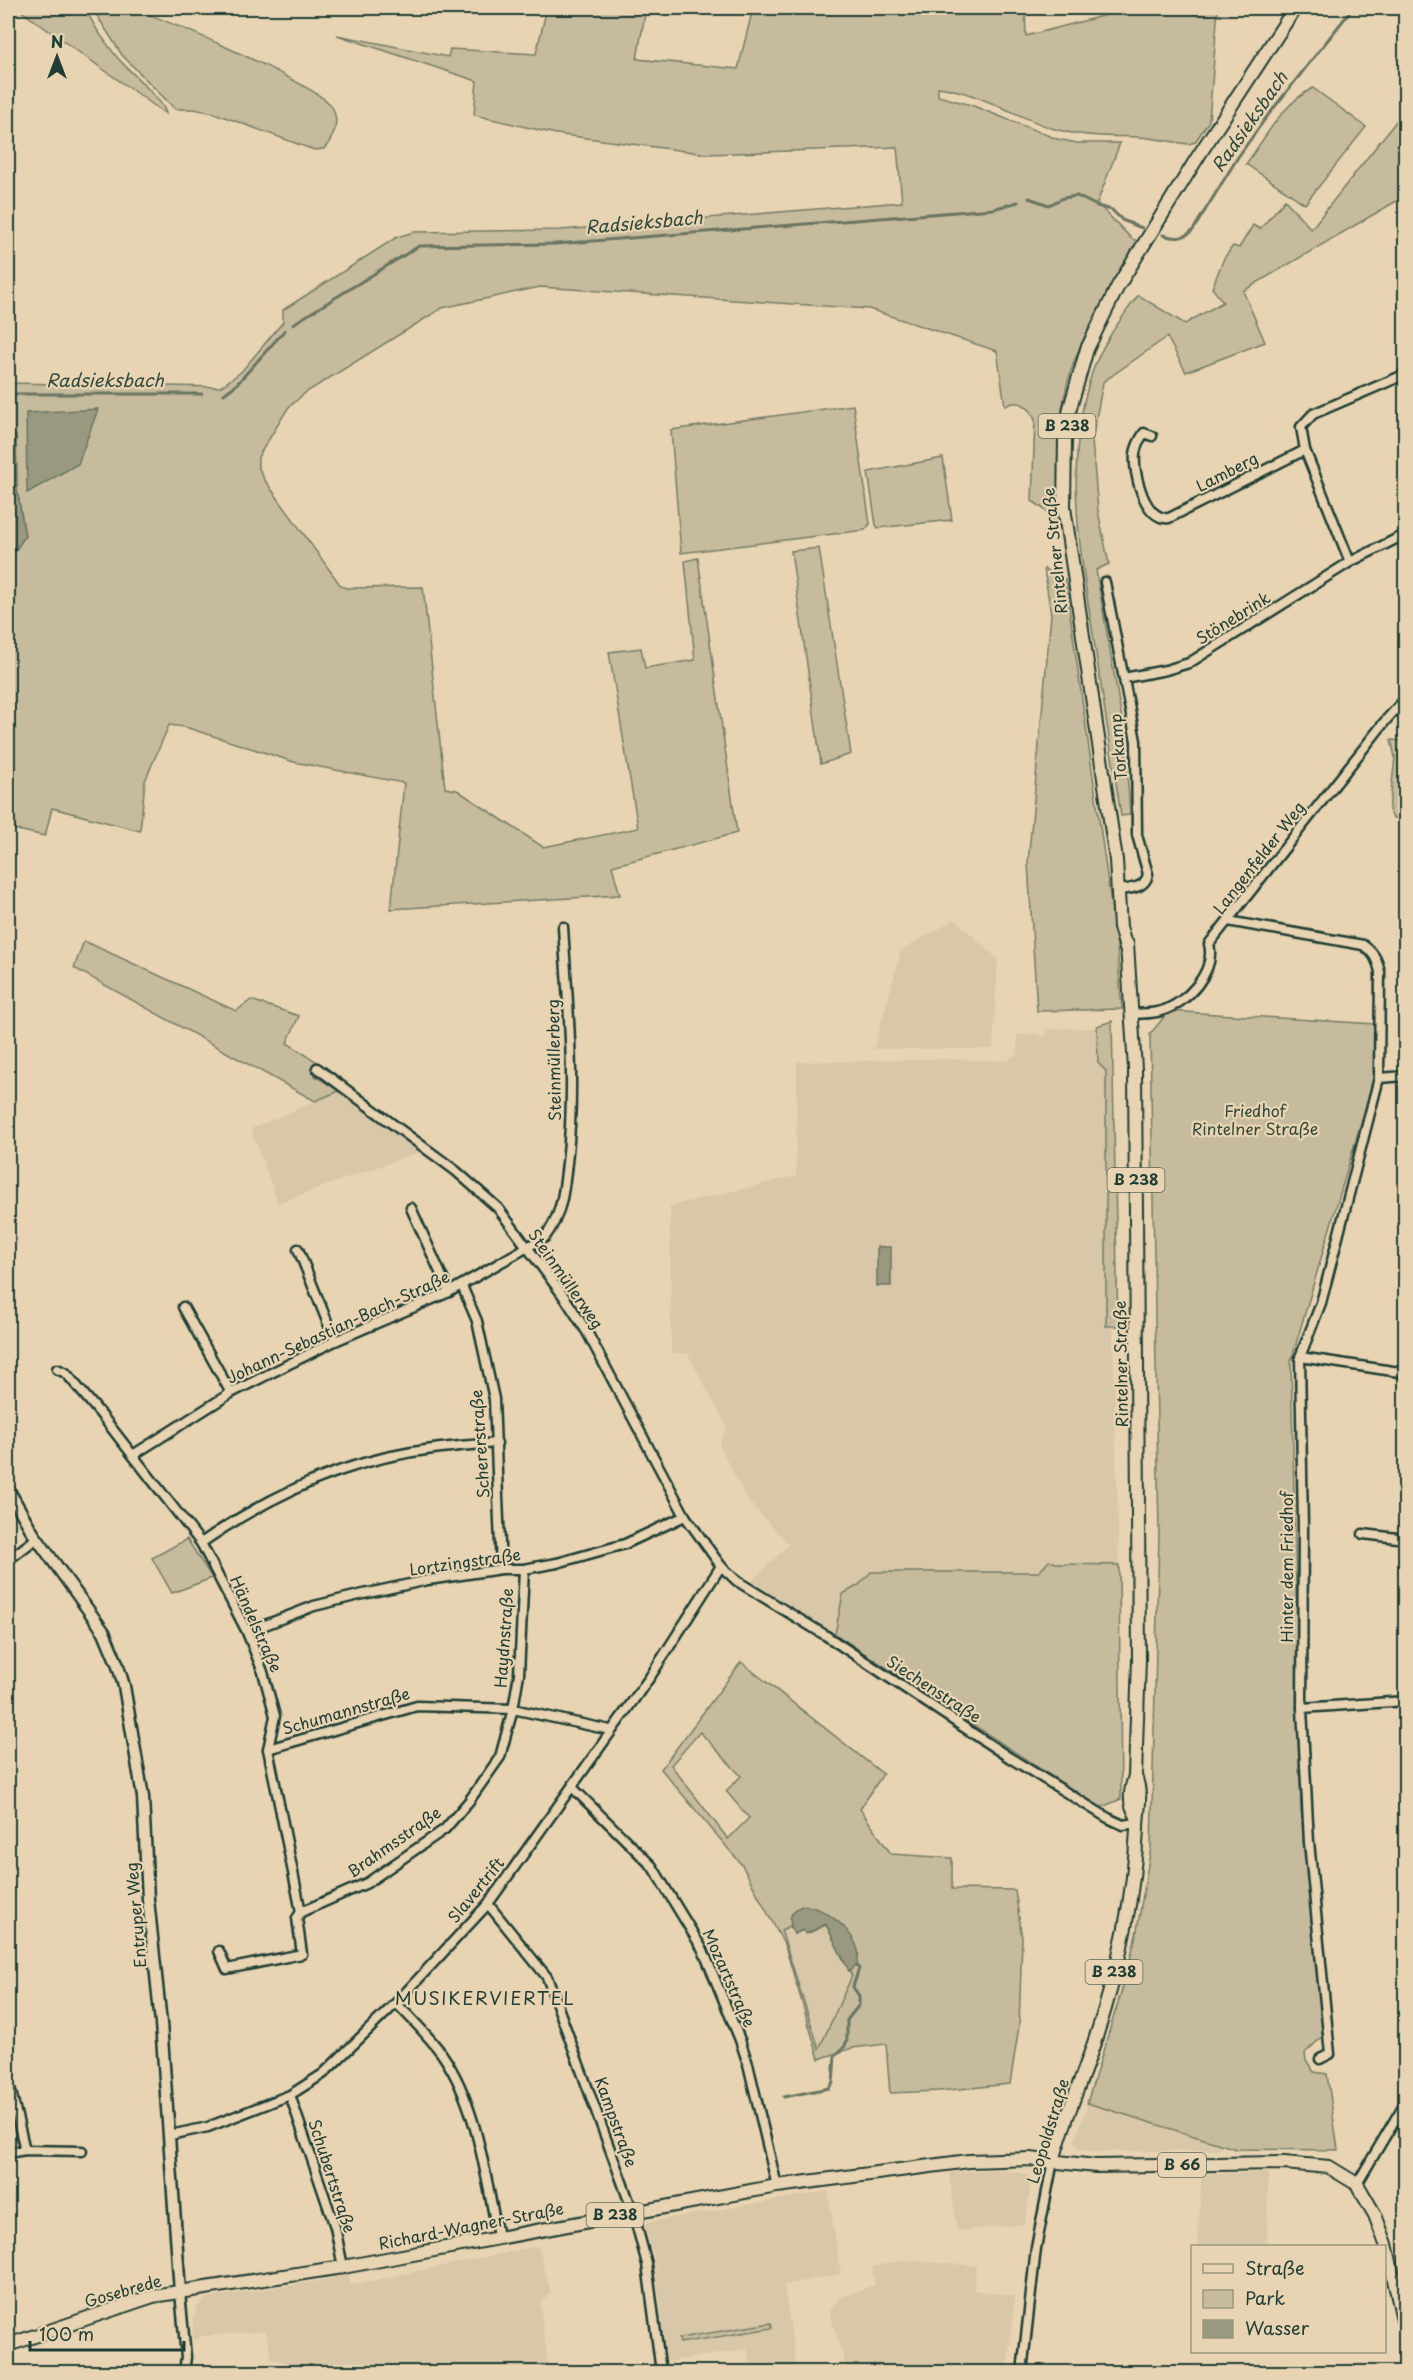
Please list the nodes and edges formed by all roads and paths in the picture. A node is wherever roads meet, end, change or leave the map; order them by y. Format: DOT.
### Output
graph roads {
  1 [pos="1295,8"];
  2 [pos="1406,374"];
  3 [pos="1152,436"];
  4 [pos="1305,450"];
  5 [pos="1406,534"];
  6 [pos="1350,562"];
  7 [pos="1105,582"];
  8 [pos="1124,678"];
  9 [pos="1406,698"];
  10 [pos="1119,894"];
  11 [pos="1228,921"];
  12 [pos="563,927"];
  13 [pos="1133,1014"];
  14 [pos="317,1068"];
  15 [pos="1406,1076"];
  16 [pos="1379,1078"];
  17 [pos="411,1208"];
  18 [pos="527,1248"];
  19 [pos="298,1249"];
  20 [pos="462,1286"];
  21 [pos="449,1292"];
  22 [pos="183,1307"];
  23 [pos="335,1341"];
  24 [pos="1300,1357"];
  25 [pos="57,1369"];
  26 [pos="1406,1373"];
  27 [pos="231,1393"];
  28 [pos="497,1443"];
  29 [pos="133,1455"];
  30 [pos="8,1489"];
  31 [pos="685,1516"];
  32 [pos="1363,1534"];
  33 [pos="37,1538"];
  34 [pos="1406,1539"];
  35 [pos="201,1543"];
  36 [pos="8,1560"];
  37 [pos="721,1566"];
  38 [pos="501,1569"];
  39 [pos="524,1569"];
  40 [pos="247,1632"];
  41 [pos="1406,1701"];
  42 [pos="1302,1708"];
  43 [pos="513,1709"];
  44 [pos="610,1730"];
  45 [pos="268,1749"];
  46 [pos="572,1786"];
  47 [pos="1137,1820"];
  48 [pos="1128,1903"];
  49 [pos="488,1904"];
  50 [pos="301,1912"];
  51 [pos="219,1951"];
  52 [pos="396,2003"];
  53 [pos="1320,2059"];
  54 [pos="8,2079"];
  55 [pos="290,2095"];
  56 [pos="1406,2101"];
  57 [pos="170,2135"];
  58 [pos="25,2150"];
  59 [pos="82,2151"];
  60 [pos="8,2153"];
  61 [pos="1053,2161"];
  62 [pos="1357,2184"];
  63 [pos="777,2186"];
  64 [pos="633,2212"];
  65 [pos="498,2236"];
  66 [pos="343,2267"];
  67 [pos="180,2292"];
  68 [pos="1406,2333"];
  69 [pos="8,2345"];
  70 [pos="184,2373"];
  71 [pos="661,2373"];
  72 [pos="1022,2373"];
  1 -- 10 [label="main road, Rintelner Straße / B 238"];
  2 -- 4 [label="street"];
  3 -- 4 [label="street, Lamberg"];
  4 -- 6 [label="street"];
  5 -- 6 [label="street, Stönebrink"];
  6 -- 8 [label="street, Stönebrink"];
  7 -- 8 [label="street, Torkamp"];
  8 -- 10 [label="street, Torkamp"];
  9 -- 11 [label="street, Langenfelder Weg"];
  10 -- 13 [label="main road, Rintelner Straße / B 238"];
  11 -- 13 [label="street, Langenfelder Weg"];
  11 -- 16 [label="street"];
  12 -- 18 [label="street, Steinmüllerberg"];
  13 -- 47 [label="main road, Rintelner Straße / B 238"];
  14 -- 18 [label="street, Steinmüllerweg"];
  15 -- 16 [label="street"];
  16 -- 24 [label="street, Hinter dem Friedhof"];
  17 -- 21 [label="street"];
  18 -- 20 [label="street, Johann-Sebastian-Bach-Straße"];
  18 -- 31 [label="street, Steinmüllerweg"];
  19 -- 23 [label="street"];
  20 -- 21 [label="street, Johann-Sebastian-Bach-Straße"];
  20 -- 28 [label="street, Schererstraße"];
  21 -- 23 [label="street, Johann-Sebastian-Bach-Straße"];
  22 -- 27 [label="street"];
  23 -- 27 [label="street, Johann-Sebastian-Bach-Straße"];
  24 -- 26 [label="street"];
  24 -- 42 [label="street, Hinter dem Friedhof"];
  25 -- 29 [label="street, Händelstraße"];
  27 -- 29 [label="street, Johann-Sebastian-Bach-Straße"];
  28 -- 35 [label="street"];
  28 -- 38 [label="street, Schererstraße"];
  29 -- 35 [label="street, Händelstraße"];
  30 -- 33 [label="main road, Entruper Weg"];
  31 -- 37 [label="street, Steinmüllerweg"];
  31 -- 39 [label="street, Lortzingstraße"];
  32 -- 34 [label="street"];
  33 -- 36 [label="street"];
  33 -- 57 [label="main road, Entruper Weg"];
  35 -- 40 [label="street, Händelstraße"];
  37 -- 44 [label="street, Slavertrift"];
  37 -- 47 [label="street, Siechenstraße"];
  38 -- 39 [label="street, Lortzingstraße"];
  38 -- 40 [label="street, Lortzingstraße"];
  39 -- 43 [label="street, Haydnstraße"];
  40 -- 45 [label="street, Händelstraße"];
  41 -- 42 [label="street"];
  42 -- 53 [label="street, Hinter dem Friedhof"];
  43 -- 44 [label="street, Schumannstraße"];
  43 -- 45 [label="street, Schumannstraße"];
  43 -- 50 [label="street, Brahmsstraße"];
  44 -- 46 [label="street, Slavertrift"];
  45 -- 50 [label="street, Händelstraße"];
  46 -- 49 [label="street, Slavertrift"];
  46 -- 63 [label="street, Mozartstraße"];
  47 -- 48 [label="main road, Rintelner Straße / B 238"];
  48 -- 61 [label="main road, Leopoldstraße / B 238"];
  49 -- 52 [label="street, Slavertrift"];
  49 -- 64 [label="street, Kampstraße"];
  50 -- 51 [label="street, Händelstraße"];
  52 -- 55 [label="street, Slavertrift"];
  52 -- 65 [label="street"];
  54 -- 58 [label="street"];
  55 -- 57 [label="street, Slavertrift"];
  55 -- 66 [label="street, Schubertstraße"];
  56 -- 62 [label="street"];
  57 -- 67 [label="main road, Entruper Weg"];
  58 -- 59 [label="street"];
  58 -- 60 [label="street"];
  61 -- 62 [label="main road, B 66"];
  61 -- 63 [label="main road, Richard-Wagner-Straße / B 238"];
  61 -- 72 [label="street, Leopoldstraße"];
  62 -- 68 [label="main road, B 66"];
  63 -- 64 [label="main road, Richard-Wagner-Straße / B 238"];
  64 -- 65 [label="main road, Richard-Wagner-Straße / B 238"];
  64 -- 71 [label="street, Kampstraße"];
  65 -- 66 [label="main road, Richard-Wagner-Straße / B 238"];
  66 -- 67 [label="main road, Richard-Wagner-Straße / B 238"];
  67 -- 69 [label="main road, Gosebrede / B 238"];
  67 -- 70 [label="street, Entruper Weg"];
}
